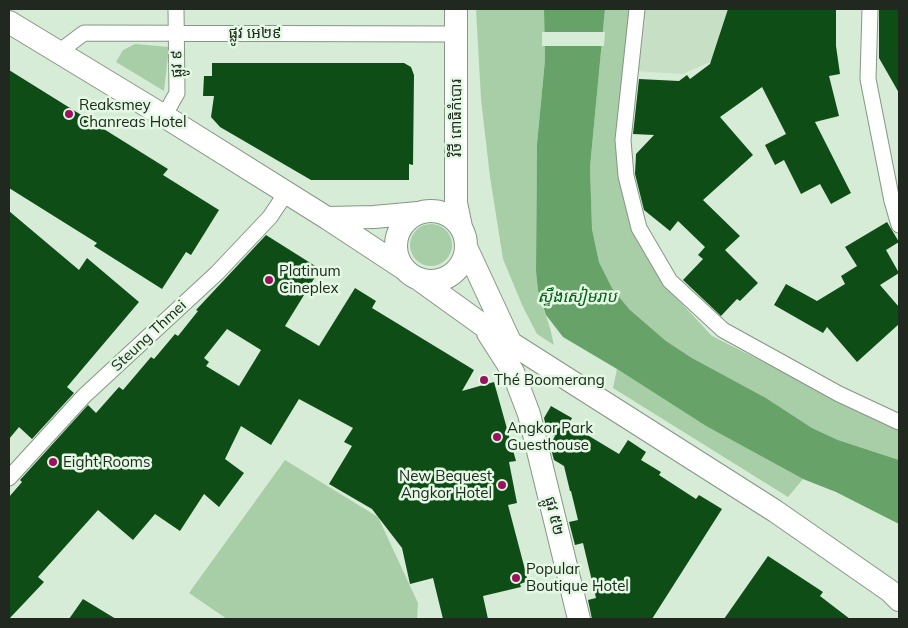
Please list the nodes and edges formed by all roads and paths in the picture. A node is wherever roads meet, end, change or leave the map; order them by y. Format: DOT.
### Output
graph roads {
  1 [pos="176,9"];
  2 [pos="456,9"];
  3 [pos="637,9"];
  4 [pos="870,9"];
  5 [pos="10,26"];
  6 [pos="176,33"];
  7 [pos="456,34"];
  8 [pos="60,51"];
  9 [pos="164,116"];
  10 [pos="456,178"];
  11 [pos="286,193"];
  12 [pos="421,212"];
  13 [pos="327,218"];
  14 [pos="899,225"];
  15 [pos="464,237"];
  16 [pos="412,274"];
  17 [pos="484,326"];
  18 [pos="511,344"];
  19 [pos="554,370"];
  20 [pos="528,386"];
  21 [pos="529,414"];
  22 [pos="899,422"];
  23 [pos="9,478"];
  24 [pos="899,600"];
  25 [pos="579,619"];
  1 -- 6 [label="street, ផ្លូវ ៩"];
  2 -- 7 [label="main road, វិថី ពោធិកំបោរ"];
  3 -- 22 [label="street"];
  4 -- 14 [label="street"];
  5 -- 8 [label="main road"];
  6 -- 7 [label="street, ផ្លូវ អេ២៩"];
  6 -- 8 [label="street, ផ្លូវ អេ២៩"];
  6 -- 9 [label="street, ផ្លូវ ៩"];
  7 -- 10 [label="main road, វិថី ពោធិកំបោរ"];
  8 -- 9 [label="main road"];
  9 -- 11 [label="main road"];
  10 -- 12 [label="main road"];
  10 -- 15 [label="main road, វិថី ពោធិកំបោរ"];
  11 -- 13 [label="main road"];
  11 -- 23 [label="street, Steung Thmei"];
  12 -- 13 [label="main road"];
  12 -- 15 [label="main road"];
  12 -- 16 [label="main road"];
  13 -- 16 [label="main road"];
  15 -- 16 [label="main road"];
  15 -- 18 [label="main road, ផ្លូវ ៥២"];
  16 -- 17 [label="main road"];
  17 -- 18 [label="main road"];
  17 -- 21 [label="main road, ផ្លូវ ៥២"];
  18 -- 19 [label="main road"];
  18 -- 20 [label="main road, ផ្លូវ ៥២"];
  19 -- 20 [label="main road"];
  19 -- 24 [label="main road"];
  20 -- 21 [label="main road, ផ្លូវ ៥២"];
  21 -- 25 [label="main road, ផ្លូវ ៥២"];
}
